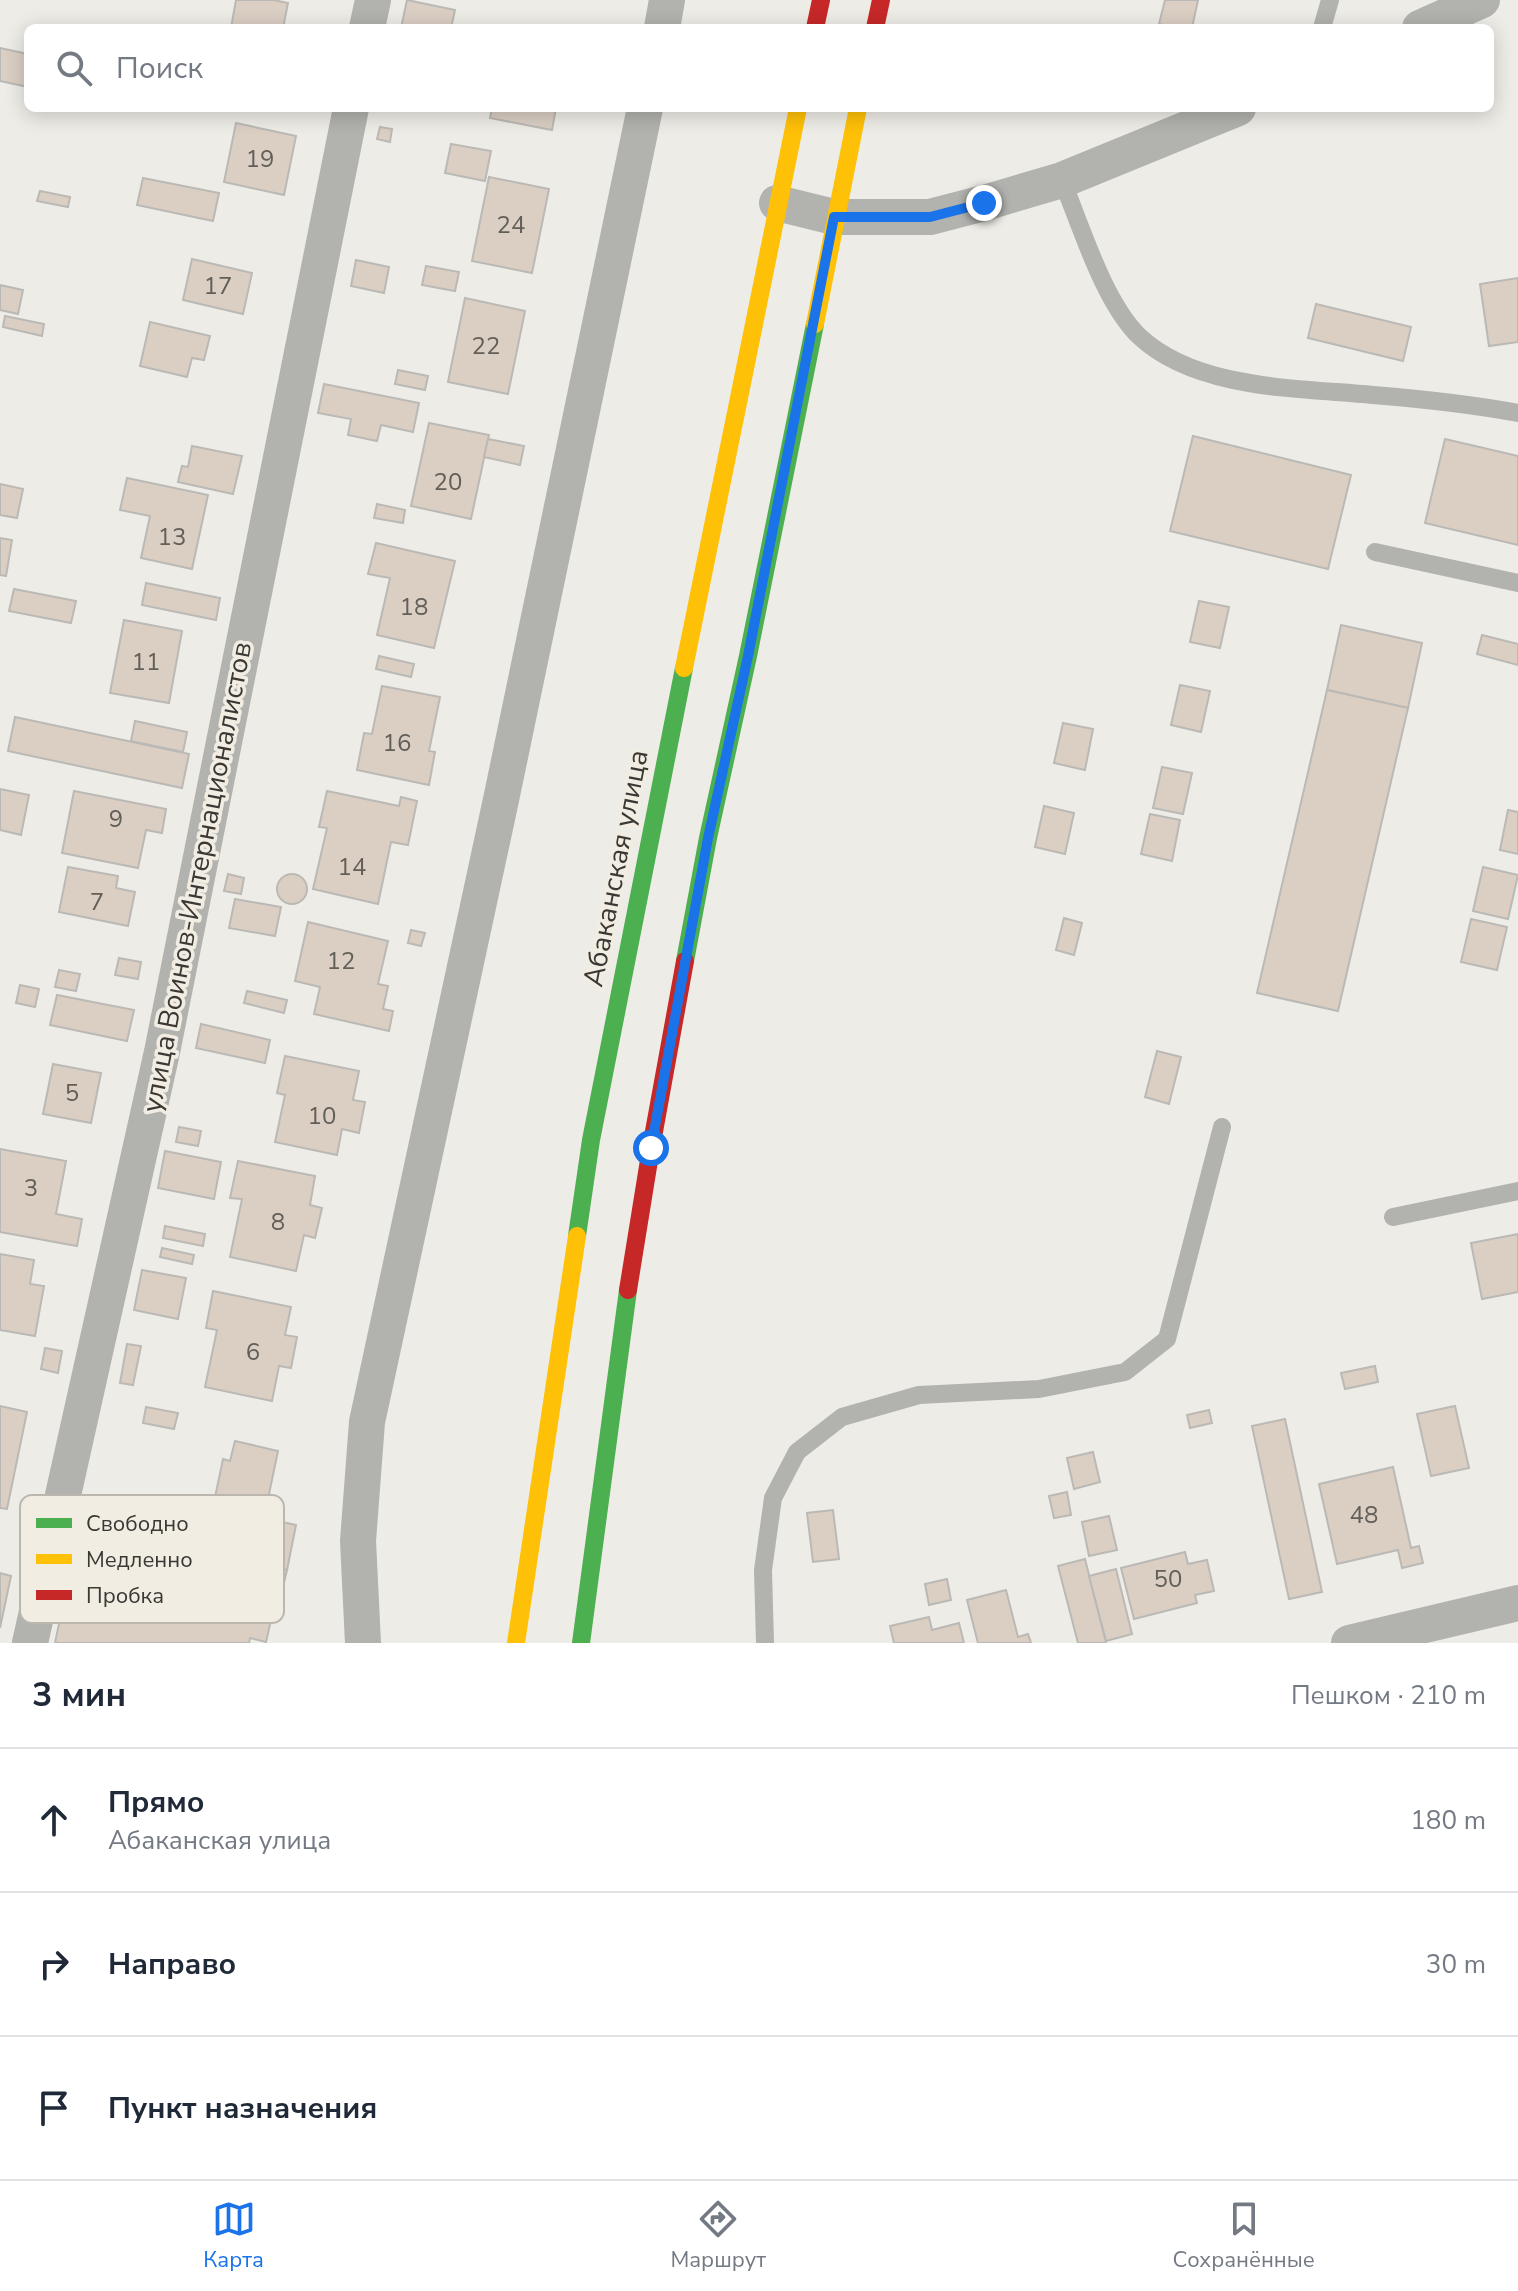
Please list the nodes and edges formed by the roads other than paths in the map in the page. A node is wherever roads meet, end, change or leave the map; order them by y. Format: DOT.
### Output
graph roads {
  1 [pos="373,0"];
  2 [pos="667,0"];
  3 [pos="821,0"];
  4 [pos="1330,0"];
  5 [pos="1482,0"];
  6 [pos="884,3"];
  7 [pos="368,24"];
  8 [pos="663,24"];
  9 [pos="816,24"];
  10 [pos="876,24"];
  11 [pos="1323,24"];
  12 [pos="1429,24"];
  13 [pos="350,112"];
  14 [pos="644,112"];
  15 [pos="797,112"];
  16 [pos="857,112"];
  17 [pos="1228,112"];
  18 [pos="1062,180"];
  19 [pos="777,203"];
  20 [pos="834,217"];
  21 [pos="1518,413"];
  22 [pos="1375,552"];
  23 [pos="1518,583"];
  24 [pos="1222,1127"];
  25 [pos="1518,1191"];
  26 [pos="1393,1217"];
  27 [pos="63,1495"];
  28 [pos="1518,1603"];
  29 [pos="34,1623"];
  30 [pos="30,1643"];
  31 [pos="363,1643"];
  32 [pos="516,1643"];
  33 [pos="581,1643"];
  34 [pos="765,1643"];
  35 [pos="1349,1643"];
  1 -- 7 [label="street"];
  2 -- 8 [label="street"];
  3 -- 9 [label="main road"];
  4 -- 11 [label="lane"];
  5 -- 12 [label="street"];
  6 -- 10 [label="main road"];
  13 -- 27 [label="street, улица Воинов-Интернационалистов"];
  14 -- 31 [label="street"];
  15 -- 19 [label="main road, Абаканская улица"];
  16 -- 20 [label="main road"];
  17 -- 18 [label="street"];
  18 -- 20 [label="street"];
  18 -- 21 [label="lane"];
  19 -- 20 [label="street"];
  19 -- 32 [label="main road, Абаканская улица"];
  20 -- 33 [label="main road"];
  22 -- 23 [label="lane"];
  24 -- 34 [label="lane"];
  25 -- 26 [label="lane"];
  28 -- 35 [label="street"];
  29 -- 30 [label="street, улица Воинов-Интернационалистов"];
}
